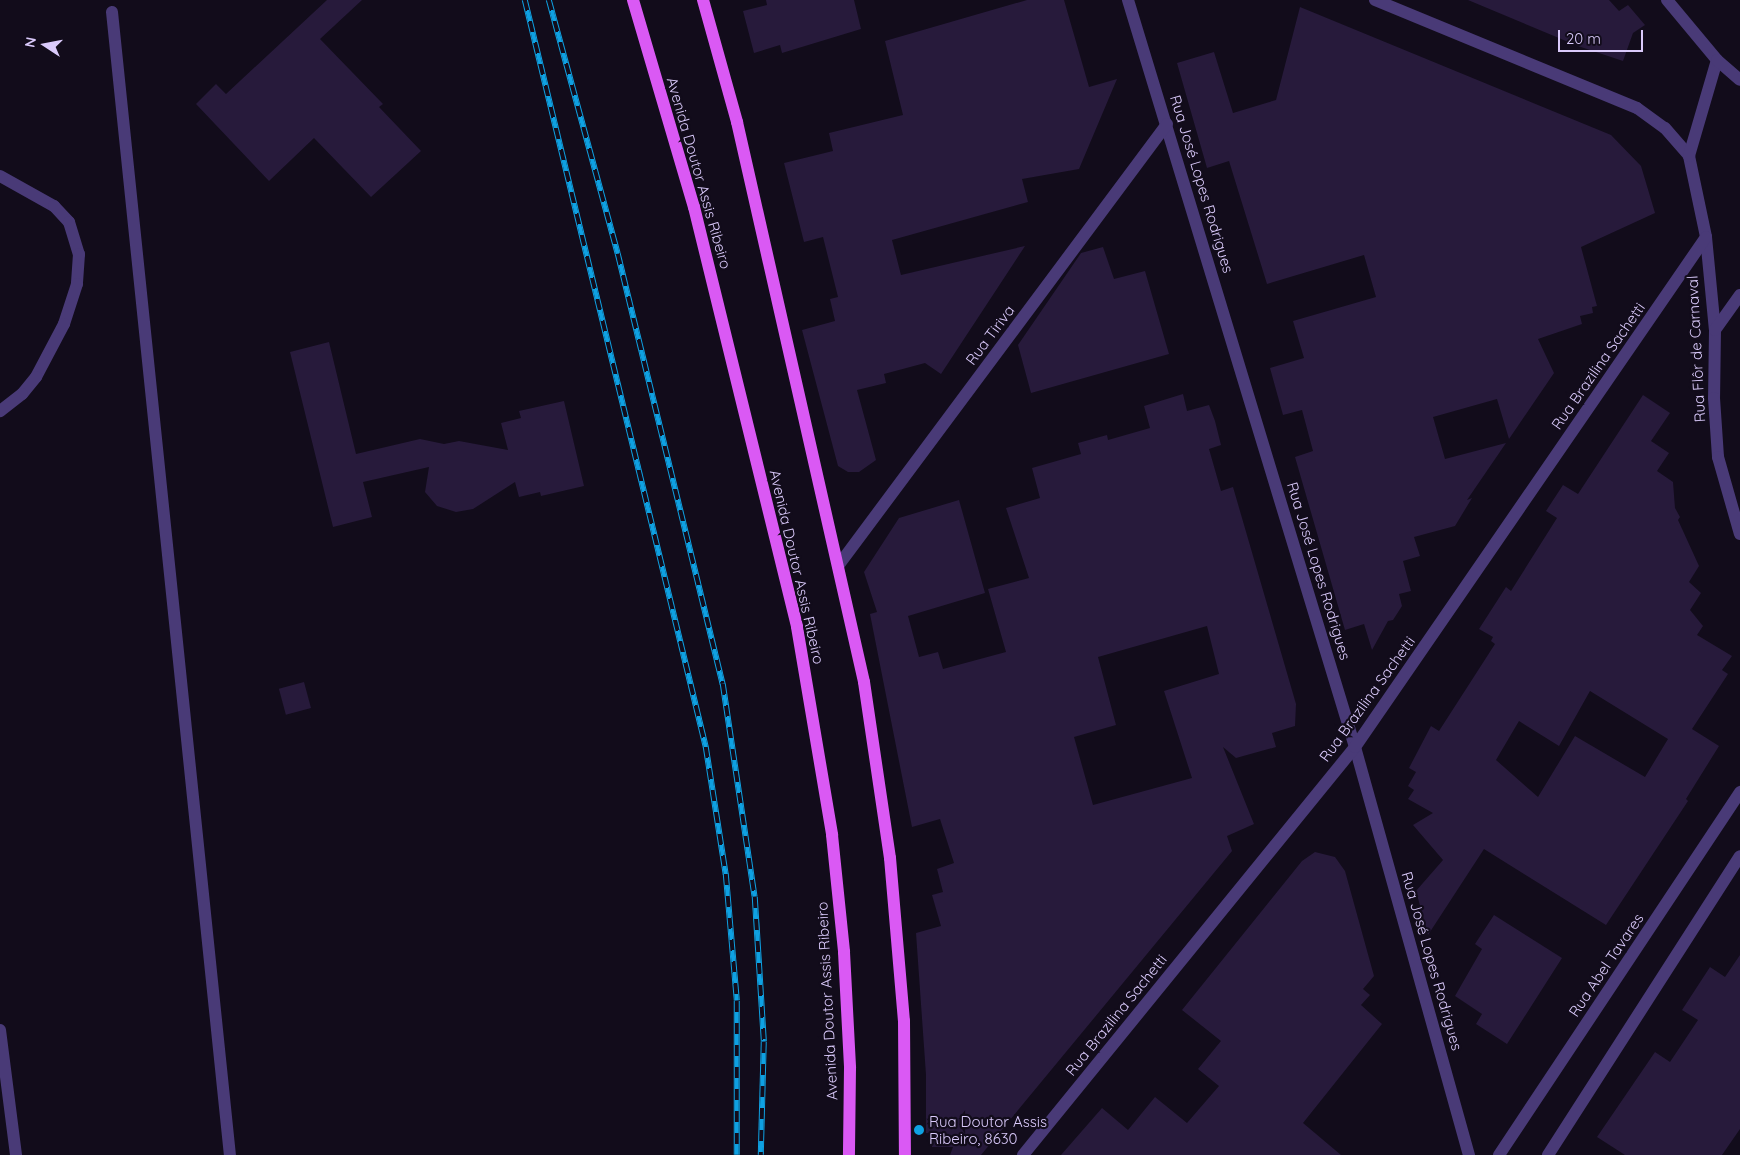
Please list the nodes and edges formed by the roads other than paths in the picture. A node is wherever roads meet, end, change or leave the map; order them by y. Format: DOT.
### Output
graph roads {
  1 [pos="633,0"];
  2 [pos="703,0"];
  3 [pos="1128,0"];
  4 [pos="1374,0"];
  5 [pos="1667,0"];
  6 [pos="112,12"];
  7 [pos="1717,60"];
  8 [pos="1740,80"];
  9 [pos="1167,124"];
  10 [pos="1689,156"];
  11 [pos="0,176"];
  12 [pos="1706,237"];
  13 [pos="1740,295"];
  14 [pos="1714,330"];
  15 [pos="0,411"];
  16 [pos="1740,534"];
  17 [pos="838,566"];
  18 [pos="1355,747"];
  19 [pos="1740,792"];
  20 [pos="1740,856"];
  21 [pos="0,1030"];
  22 [pos="16,1155"];
  23 [pos="230,1155"];
  24 [pos="849,1155"];
  25 [pos="905,1155"];
  26 [pos="1023,1155"];
  27 [pos="1469,1155"];
  28 [pos="1498,1155"];
  29 [pos="1548,1155"];
  1 -- 24 [label="main road, Avenida Doutor Assis Ribeiro"];
  2 -- 17 [label="main road"];
  3 -- 9 [label="street, Rua José Lopes Rodrigues"];
  4 -- 10 [label="street, Rua Flôr de Carnaval"];
  5 -- 7 [label="street"];
  6 -- 23 [label="street"];
  7 -- 8 [label="street"];
  7 -- 10 [label="street"];
  9 -- 17 [label="street, Rua Tiriva"];
  9 -- 18 [label="street, Rua José Lopes Rodrigues"];
  10 -- 12 [label="street, Rua Flôr de Carnaval"];
  11 -- 15 [label="street"];
  12 -- 14 [label="street, Rua Flôr de Carnaval"];
  12 -- 18 [label="street, Rua Brazilina Sachetti"];
  13 -- 14 [label="street"];
  14 -- 16 [label="street, Rua Flôr de Carnaval"];
  17 -- 25 [label="main road"];
  18 -- 26 [label="street, Rua Brazilina Sachetti"];
  18 -- 27 [label="street, Rua José Lopes Rodrigues"];
  19 -- 28 [label="street, Rua Abel Tavares"];
  20 -- 29 [label="street"];
  21 -- 22 [label="street"];
}
